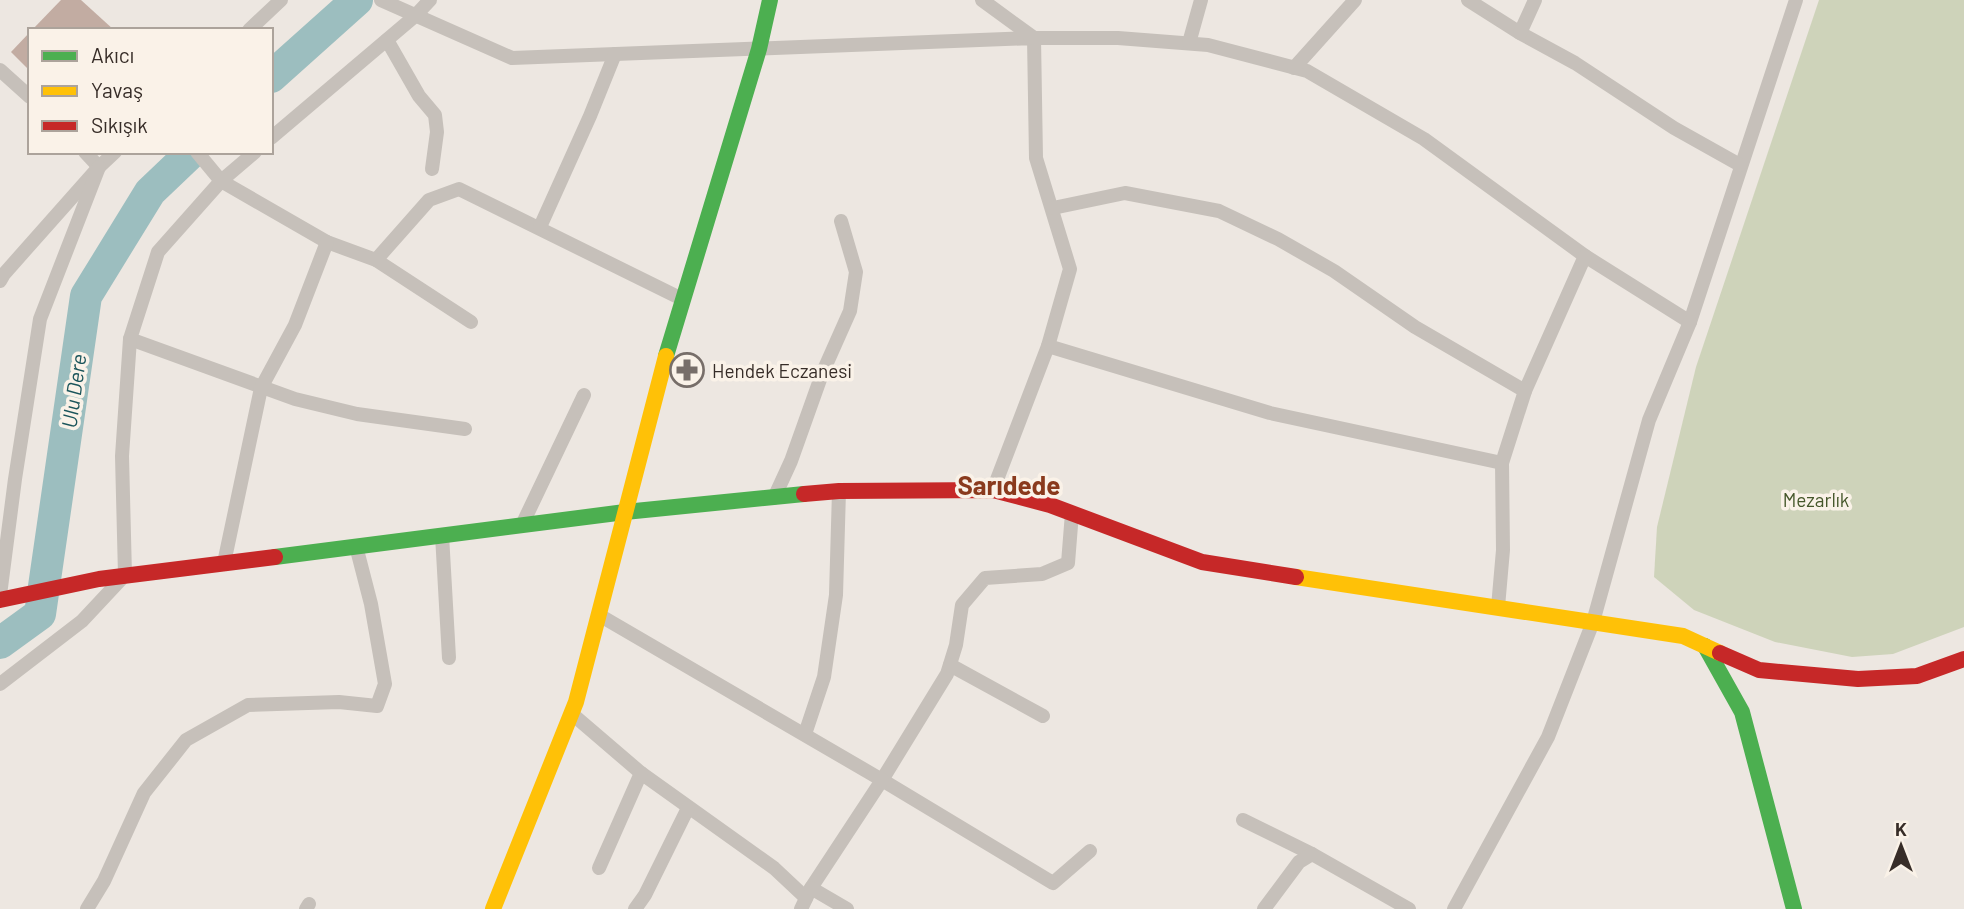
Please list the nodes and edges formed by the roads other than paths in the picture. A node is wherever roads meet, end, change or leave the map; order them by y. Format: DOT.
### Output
graph roads {
  1 [pos="281,0"];
  2 [pos="381,0"];
  3 [pos="430,0"];
  4 [pos="771,0"];
  5 [pos="982,0"];
  6 [pos="1201,0"];
  7 [pos="1355,0"];
  8 [pos="1468,0"];
  9 [pos="1535,0"];
  10 [pos="1796,0"];
  11 [pos="415,16"];
  12 [pos="251,28"];
  13 [pos="1520,33"];
  14 [pos="1034,38"];
  15 [pos="387,40"];
  16 [pos="1189,43"];
  17 [pos="759,49"];
  18 [pos="615,54"];
  19 [pos="1294,68"];
  20 [pos="0,70"];
  21 [pos="28,95"];
  22 [pos="273,136"];
  23 [pos="87,154"];
  24 [pos="113,154"];
  25 [pos="199,154"];
  26 [pos="253,154"];
  27 [pos="1740,165"];
  28 [pos="99,167"];
  29 [pos="432,169"];
  30 [pos="221,181"];
  31 [pos="1053,208"];
  32 [pos="841,221"];
  33 [pos="540,227"];
  34 [pos="327,242"];
  35 [pos="1586,256"];
  36 [pos="376,260"];
  37 [pos="0,281"];
  38 [pos="682,299"];
  39 [pos="471,322"];
  40 [pos="1690,322"];
  41 [pos="130,339"];
  42 [pos="1048,346"];
  43 [pos="261,388"];
  44 [pos="1525,391"];
  45 [pos="584,395"];
  46 [pos="465,429"];
  47 [pos="1502,463"];
  48 [pos="993,489"];
  49 [pos="839,491"];
  50 [pos="774,498"];
  51 [pos="625,512"];
  52 [pos="1072,513"];
  53 [pos="522,525"];
  54 [pos="442,535"];
  55 [pos="356,546"];
  56 [pos="224,563"];
  57 [pos="125,575"];
  58 [pos="0,598"];
  59 [pos="1498,607"];
  60 [pos="599,615"];
  61 [pos="1593,622"];
  62 [pos="1705,646"];
  63 [pos="449,658"];
  64 [pos="1964,659"];
  65 [pos="950,665"];
  66 [pos="0,684"];
  67 [pos="571,713"];
  68 [pos="1043,716"];
  69 [pos="805,734"];
  70 [pos="641,773"];
  71 [pos="882,780"];
  72 [pos="688,808"];
  73 [pos="1243,820"];
  74 [pos="1090,851"];
  75 [pos="1312,854"];
  76 [pos="599,868"];
  77 [pos="806,898"];
  78 [pos="87,909"];
  79 [pos="494,909"];
  80 [pos="635,909"];
  81 [pos="847,909"];
  82 [pos="1264,909"];
  83 [pos="1409,909"];
  84 [pos="1454,909"];
  85 [pos="1794,909"];
  1 -- 12 [label="street"];
  2 -- 11 [label="street"];
  3 -- 11 [label="street"];
  4 -- 17 [label="street"];
  5 -- 14 [label="street"];
  6 -- 16 [label="street"];
  7 -- 19 [label="street"];
  8 -- 13 [label="street"];
  9 -- 13 [label="street"];
  10 -- 27 [label="street"];
  11 -- 15 [label="street"];
  11 -- 18 [label="street"];
  13 -- 27 [label="street"];
  14 -- 16 [label="street"];
  14 -- 17 [label="street"];
  14 -- 31 [label="street"];
  15 -- 22 [label="street"];
  15 -- 29 [label="street"];
  16 -- 19 [label="street"];
  17 -- 18 [label="street"];
  17 -- 38 [label="street"];
  18 -- 33 [label="street"];
  19 -- 35 [label="street"];
  20 -- 21 [label="street"];
  23 -- 28 [label="street"];
  24 -- 28 [label="street"];
  25 -- 30 [label="street"];
  26 -- 30 [label="street"];
  27 -- 40 [label="street"];
  28 -- 37 [label="street"];
  28 -- 58 [label="street"];
  30 -- 34 [label="street"];
  30 -- 41 [label="street"];
  31 -- 42 [label="street"];
  31 -- 44 [label="street"];
  32 -- 50 [label="street"];
  33 -- 36 [label="street"];
  33 -- 38 [label="street"];
  34 -- 36 [label="street"];
  34 -- 43 [label="street"];
  35 -- 40 [label="street"];
  35 -- 44 [label="street"];
  36 -- 39 [label="street"];
  38 -- 51 [label="street"];
  40 -- 61 [label="street"];
  41 -- 43 [label="street"];
  41 -- 57 [label="street"];
  42 -- 47 [label="street"];
  42 -- 48 [label="street"];
  43 -- 46 [label="street"];
  43 -- 56 [label="street"];
  44 -- 47 [label="street"];
  45 -- 53 [label="street"];
  47 -- 59 [label="street"];
  48 -- 49 [label="street"];
  48 -- 52 [label="street"];
  49 -- 50 [label="street"];
  49 -- 69 [label="street"];
  50 -- 51 [label="street"];
  51 -- 53 [label="street"];
  51 -- 60 [label="street"];
  52 -- 59 [label="street"];
  52 -- 65 [label="street"];
  53 -- 54 [label="street"];
  54 -- 55 [label="street"];
  54 -- 63 [label="street"];
  55 -- 56 [label="street"];
  55 -- 78 [label="street"];
  56 -- 57 [label="street"];
  57 -- 58 [label="street"];
  57 -- 66 [label="street"];
  59 -- 61 [label="street"];
  60 -- 67 [label="street"];
  60 -- 69 [label="street"];
  61 -- 62 [label="street"];
  61 -- 84 [label="street"];
  62 -- 64 [label="street"];
  62 -- 85 [label="street"];
  65 -- 68 [label="street"];
  65 -- 71 [label="street"];
  67 -- 70 [label="street"];
  67 -- 79 [label="street"];
  69 -- 71 [label="street"];
  70 -- 72 [label="street"];
  70 -- 76 [label="street"];
  71 -- 74 [label="street"];
  71 -- 77 [label="street"];
  72 -- 77 [label="street"];
  72 -- 80 [label="street"];
  73 -- 75 [label="street"];
  75 -- 82 [label="street"];
  75 -- 83 [label="street"];
  77 -- 81 [label="street"];
}
